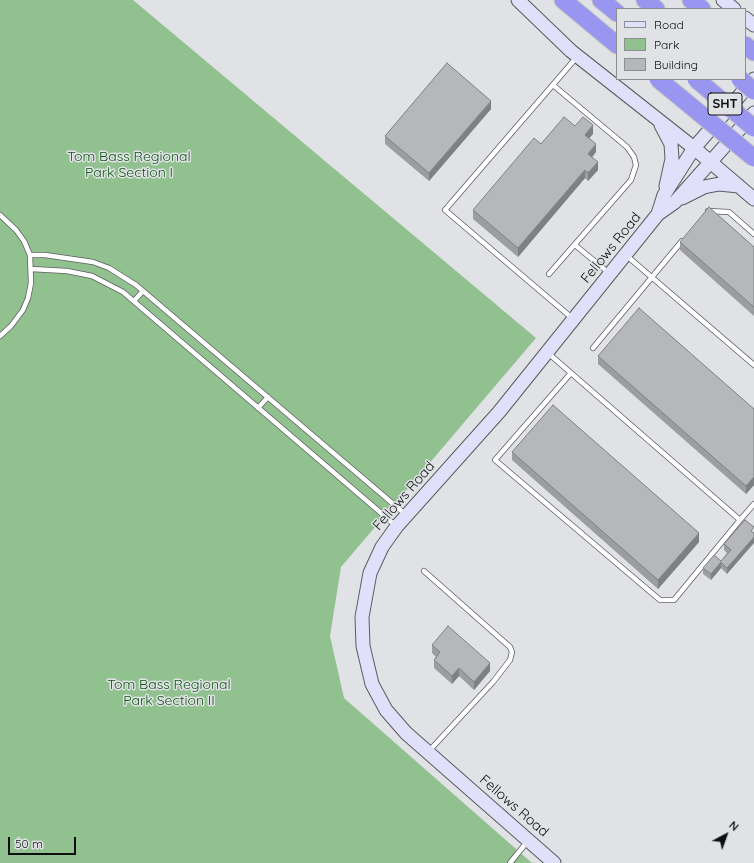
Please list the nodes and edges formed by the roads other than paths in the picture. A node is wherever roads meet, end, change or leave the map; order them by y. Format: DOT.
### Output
graph roads {
  1 [pos="518,0"];
  2 [pos="563,0"];
  3 [pos="601,0"];
  4 [pos="646,0"];
  5 [pos="691,0"];
  6 [pos="723,0"];
  7 [pos="656,8"];
  8 [pos="701,8"];
  9 [pos="733,8"];
  10 [pos="616,12"];
  11 [pos="746,18"];
  12 [pos="754,25"];
  13 [pos="616,44"];
  14 [pos="746,46"];
  15 [pos="754,52"];
  16 [pos="577,56"];
  17 [pos="754,79"];
  18 [pos="659,80"];
  19 [pos="697,80"];
  20 [pos="741,80"];
  21 [pos="553,85"];
  22 [pos="754,91"];
  23 [pos="754,113"];
  24 [pos="660,122"];
  25 [pos="754,128"];
  26 [pos="694,148"];
  27 [pos="754,158"];
  28 [pos="712,163"];
  29 [pos="739,186"];
  30 [pos="669,198"];
  31 [pos="754,198"];
  32 [pos="0,215"];
  33 [pos="703,216"];
  34 [pos="754,234"];
  35 [pos="688,235"];
  36 [pos="575,245"];
  37 [pos="626,254"];
  38 [pos="30,255"];
  39 [pos="31,269"];
  40 [pos="549,274"];
  41 [pos="610,274"];
  42 [pos="652,277"];
  43 [pos="143,291"];
  44 [pos="134,301"];
  45 [pos="574,320"];
  46 [pos="0,336"];
  47 [pos="593,348"];
  48 [pos="547,352"];
  49 [pos="754,365"];
  50 [pos="570,372"];
  51 [pos="268,397"];
  52 [pos="258,408"];
  53 [pos="754,504"];
  54 [pos="406,515"];
  55 [pos="740,520"];
  56 [pos="397,526"];
  57 [pos="424,571"];
  58 [pos="428,752"];
  59 [pos="528,841"];
  60 [pos="510,863"];
  61 [pos="554,863"];
  1 -- 16 [label="street"];
  2 -- 13 [label="highway"];
  3 -- 10 [label="highway"];
  4 -- 7 [label="highway"];
  5 -- 8 [label="highway"];
  6 -- 9 [label="street"];
  11 -- 12 [label="street"];
  14 -- 15 [label="highway"];
  16 -- 21 [label="lane"];
  16 -- 24 [label="street"];
  17 -- 26 [label="street, Fellows Road"];
  18 -- 27 [label="highway, bridge"];
  19 -- 25 [label="highway, SHT, bridge"];
  20 -- 22 [label="highway, SHT, bridge"];
  21 -- 36 [label="lane"];
  21 -- 45 [label="lane"];
  23 -- 28 [label="street, Fellows Road"];
  24 -- 26 [label="street"];
  24 -- 30 [label="street"];
  26 -- 28 [label="street"];
  26 -- 30 [label="street, Fellows Road"];
  28 -- 29 [label="street"];
  28 -- 30 [label="street, Fellows Road"];
  29 -- 30 [label="street"];
  29 -- 31 [label="street"];
  30 -- 37 [label="street, Fellows Road"];
  32 -- 38 [label="lane"];
  33 -- 34 [label="lane"];
  35 -- 42 [label="lane"];
  36 -- 40 [label="lane"];
  36 -- 41 [label="lane"];
  37 -- 41 [label="street, Fellows Road"];
  37 -- 42 [label="lane"];
  38 -- 39 [label="lane"];
  38 -- 43 [label="lane"];
  39 -- 44 [label="lane"];
  39 -- 46 [label="lane"];
  41 -- 45 [label="street, Fellows Road"];
  42 -- 47 [label="lane"];
  42 -- 49 [label="lane"];
  43 -- 44 [label="lane"];
  43 -- 51 [label="lane"];
  44 -- 52 [label="lane"];
  45 -- 48 [label="street, Fellows Road"];
  48 -- 50 [label="lane"];
  48 -- 54 [label="street, Fellows Road"];
  50 -- 55 [label="lane"];
  50 -- 55 [label="lane"];
  51 -- 52 [label="lane"];
  51 -- 54 [label="lane"];
  52 -- 56 [label="lane"];
  53 -- 55 [label="lane"];
  54 -- 56 [label="street, Fellows Road"];
  56 -- 58 [label="street, Fellows Road"];
  57 -- 58 [label="lane"];
  58 -- 59 [label="street, Fellows Road"];
  59 -- 60 [label="lane"];
  59 -- 61 [label="street, Fellows Road"];
}
